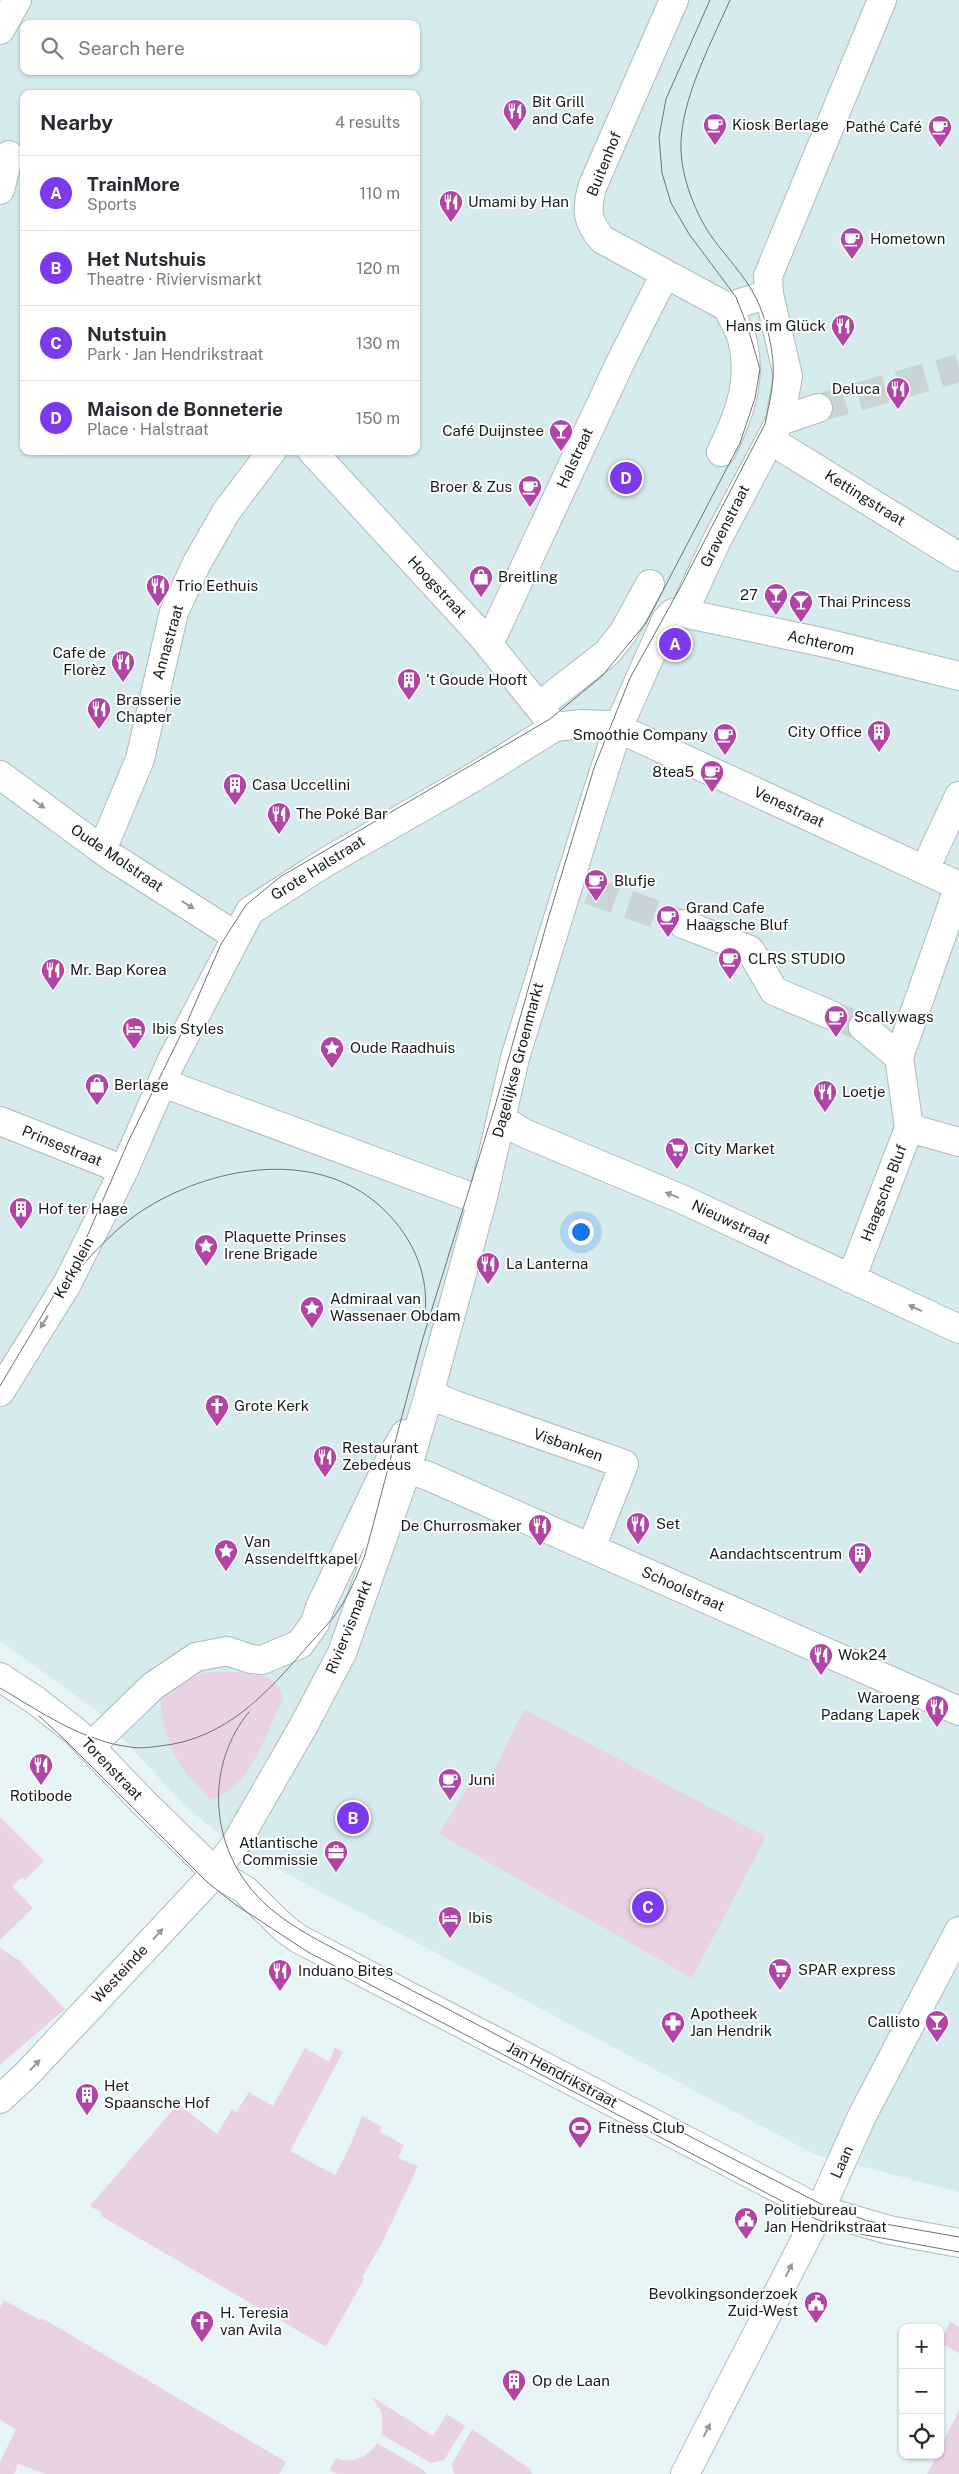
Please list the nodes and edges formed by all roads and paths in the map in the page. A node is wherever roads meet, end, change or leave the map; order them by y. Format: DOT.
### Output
graph roads {
  1 [pos="17,0"];
  2 [pos="674,0"];
  3 [pos="882,0"];
  4 [pos="0,30"];
  5 [pos="11,158"];
  6 [pos="0,190"];
  7 [pos="665,274"];
  8 [pos="769,294"];
  9 [pos="727,307"];
  10 [pos="818,408"];
  11 [pos="775,431"];
  12 [pos="721,452"];
  13 [pos="269,455"];
  14 [pos="316,455"];
  15 [pos="959,557"];
  16 [pos="650,584"];
  17 [pos="683,613"];
  18 [pos="489,644"];
  19 [pos="959,676"];
  20 [pos="547,716"];
  21 [pos="618,728"];
  22 [pos="0,775"];
  23 [pos="959,796"];
  24 [pos="102,850"];
  25 [pos="925,869"];
  26 [pos="959,886"];
  27 [pos="683,924"];
  28 [pos="236,936"];
  29 [pos="831,1015"];
  30 [pos="863,1027"];
  31 [pos="899,1057"];
  32 [pos="163,1083"];
  33 [pos="501,1119"];
  34 [pos="0,1121"];
  35 [pos="909,1128"];
  36 [pos="959,1142"];
  37 [pos="124,1170"];
  38 [pos="482,1201"];
  39 [pos="851,1279"];
  40 [pos="959,1329"];
  41 [pos="0,1392"];
  42 [pos="429,1394"];
  43 [pos="407,1469"];
  44 [pos="591,1548"];
  45 [pos="0,1677"];
  46 [pos="959,1711"];
  47 [pos="90,1747"];
  48 [pos="235,1845"];
  49 [pos="215,1872"];
  50 [pos="959,1931"];
  51 [pos="0,2099"];
  52 [pos="820,2210"];
  53 [pos="959,2243"];
  54 [pos="685,2474"];
  1 -- 4 [label="street"];
  2 -- 7 [label="street, Buitenhof"];
  3 -- 8 [label="street"];
  5 -- 6 [label="street"];
  7 -- 9 [label="street, Buitenhof"];
  7 -- 18 [label="street, Halstraat"];
  8 -- 9 [label="street"];
  8 -- 11 [label="street"];
  9 -- 12 [label="street"];
  10 -- 11 [label="street"];
  11 -- 15 [label="street, Kettingstraat"];
  11 -- 17 [label="street, Gravenstraat"];
  13 -- 24 [label="street, Annastraat"];
  14 -- 18 [label="street, Hoogstraat"];
  16 -- 20 [label="street"];
  17 -- 19 [label="street, Achterom"];
  17 -- 21 [label="street, Dagelijkse Groenmarkt"];
  18 -- 20 [label="street, Hoogstraat"];
  20 -- 21 [label="street"];
  20 -- 28 [label="street, Grote Halstraat"];
  21 -- 25 [label="street, Venestraat"];
  21 -- 33 [label="street, Dagelijkse Groenmarkt"];
  22 -- 24 [label="street, Oude Molstraat, one-way"];
  23 -- 25 [label="street"];
  24 -- 28 [label="street, Oude Molstraat, one-way"];
  25 -- 26 [label="street, Venestraat"];
  26 -- 31 [label="street"];
  27 -- 29 [label="street"];
  28 -- 32 [label="street, Kerkplein"];
  30 -- 31 [label="street"];
  31 -- 35 [label="street"];
  32 -- 37 [label="street, Kerkplein"];
  32 -- 38 [label="street"];
  33 -- 38 [label="street, Dagelijkse Groenmarkt"];
  39 -- 33 [label="street, Nieuwstraat, one-way"];
  34 -- 37 [label="street, Prinsestraat"];
  35 -- 36 [label="street, Haagsche Bluf"];
  35 -- 39 [label="street, Haagsche Bluf"];
  37 -- 41 [label="street, Kerkplein, one-way"];
  38 -- 42 [label="street, Dagelijkse Groenmarkt"];
  40 -- 39 [label="street, Nieuwstraat, one-way"];
  42 -- 43 [label="street, Riviervismarkt"];
  42 -- 44 [label="street, Visbanken"];
  42 -- 47 [label="street"];
  43 -- 44 [label="street, Schoolstraat"];
  43 -- 48 [label="street, Riviervismarkt"];
  44 -- 46 [label="street, Schoolstraat"];
  45 -- 47 [label="street, Torenstraat"];
  47 -- 49 [label="street, Torenstraat"];
  48 -- 49 [label="street, Westeinde"];
  51 -- 49 [label="street, Westeinde, one-way"];
  49 -- 52 [label="street, Jan Hendrikstraat"];
  50 -- 52 [label="street, Laan"];
  52 -- 53 [label="street, Jan Hendrikstraat"];
  54 -- 52 [label="street, Laan, one-way"];
}
